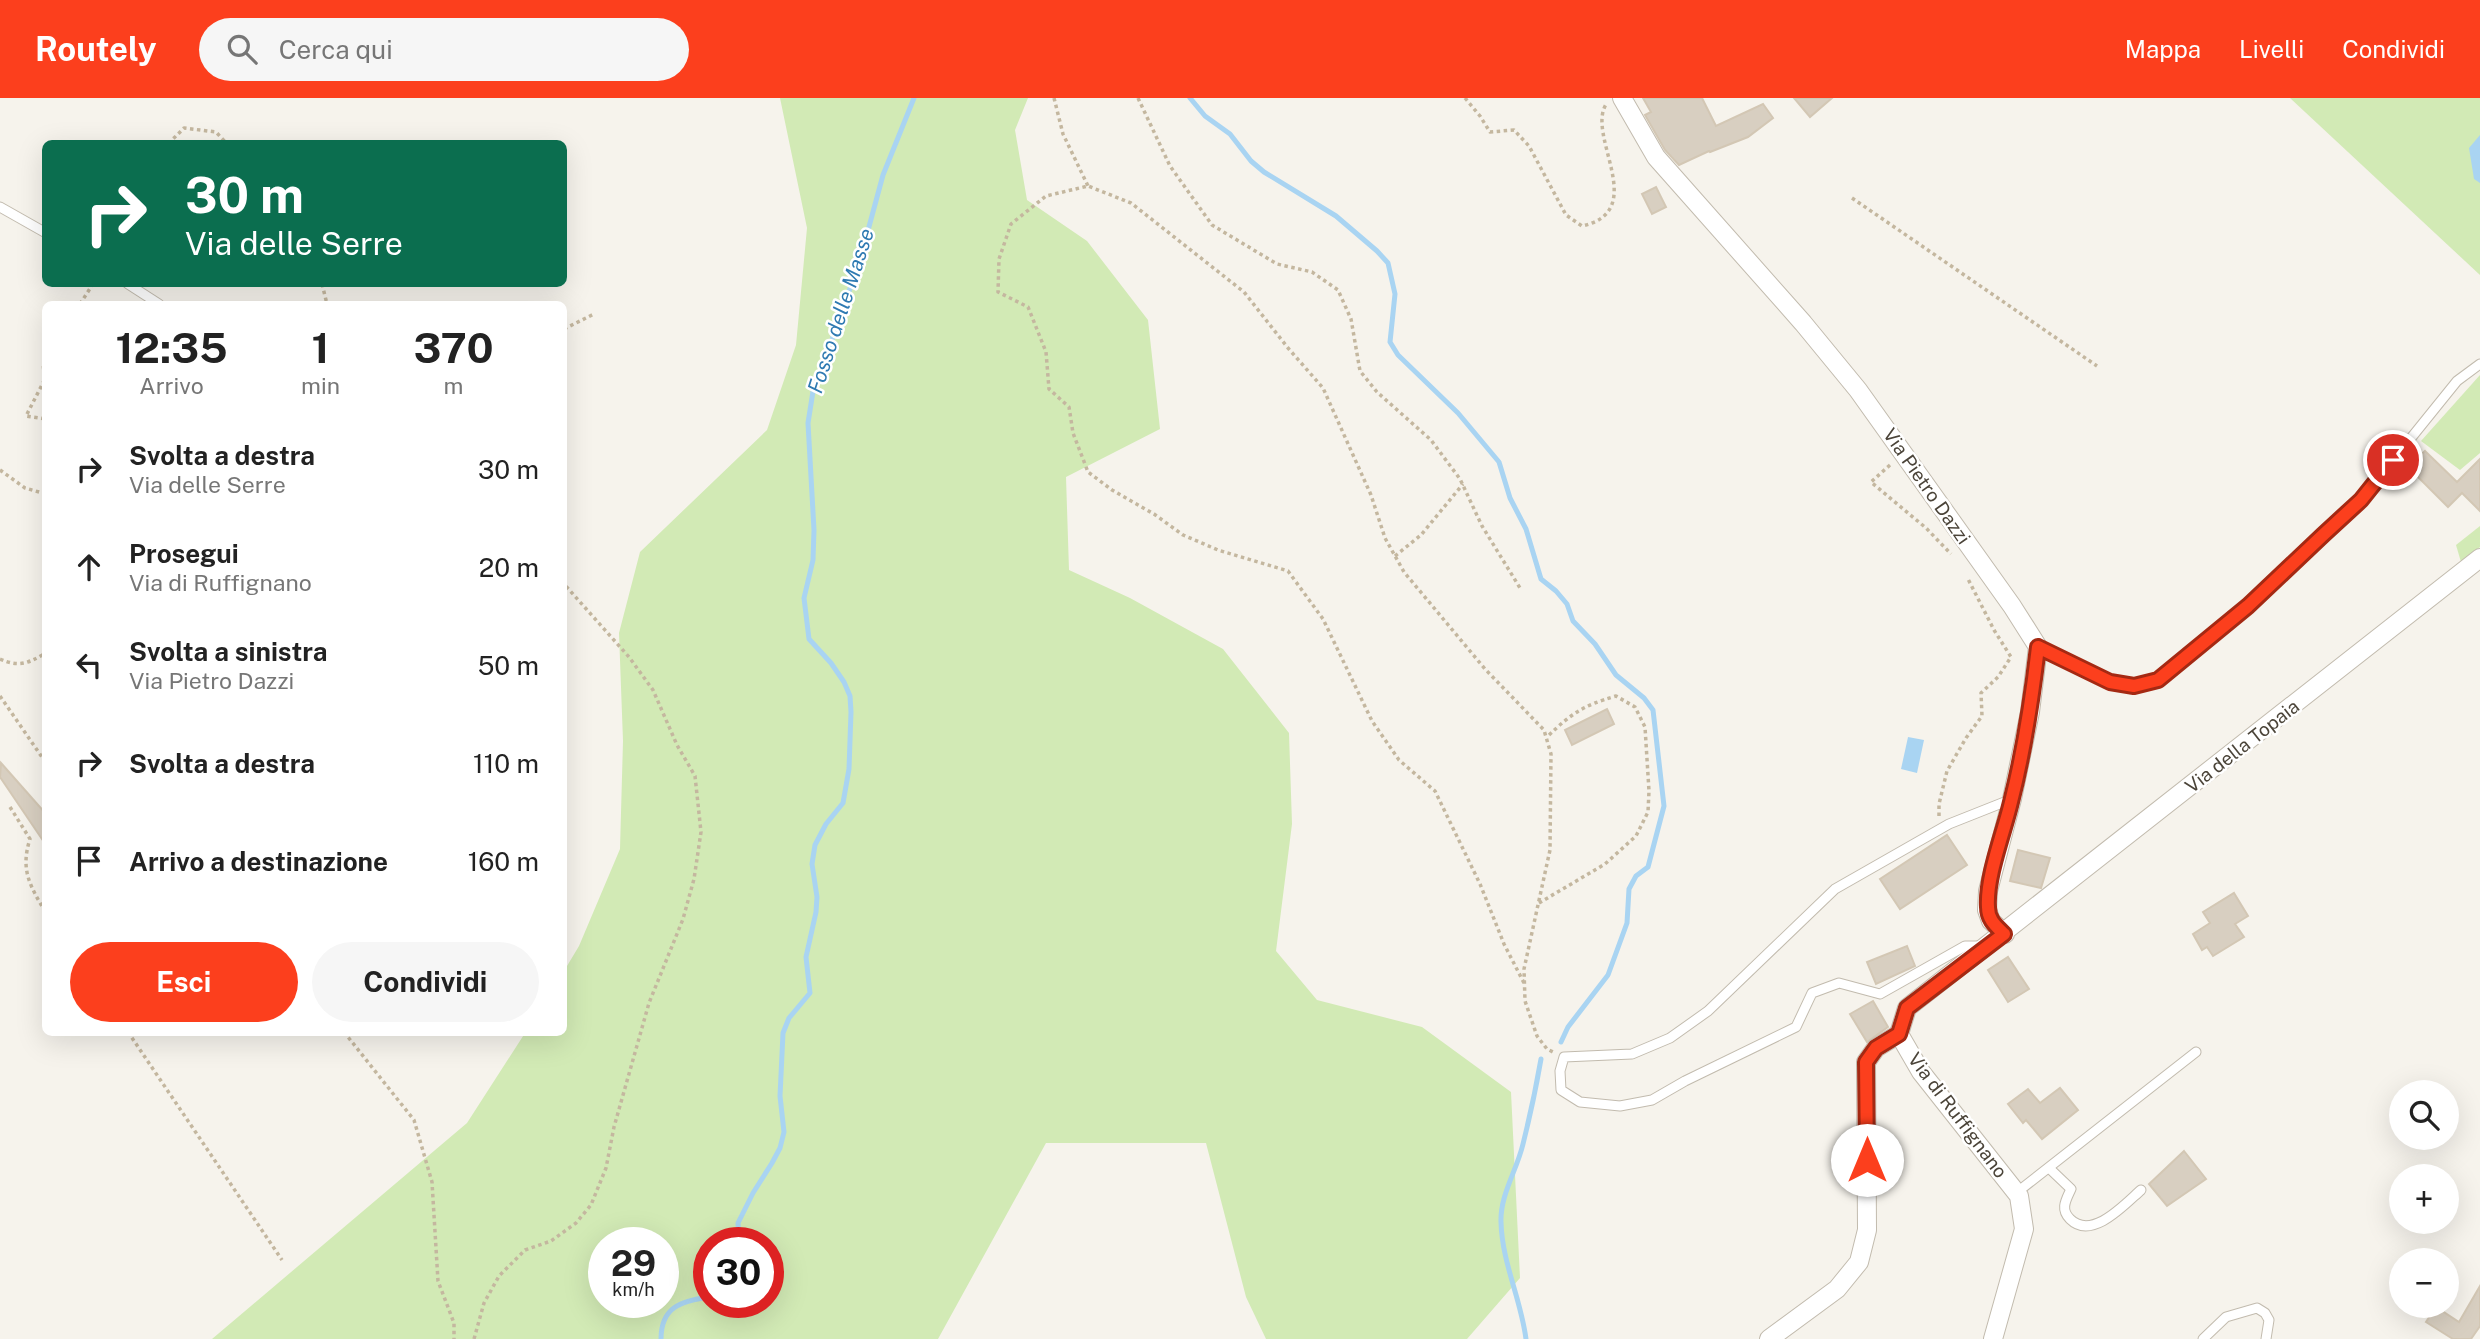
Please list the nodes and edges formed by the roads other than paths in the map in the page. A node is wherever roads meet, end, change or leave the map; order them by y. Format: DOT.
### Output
graph roads {
  1 [pos="1622,98"];
  2 [pos="0,208"];
  3 [pos="42,231"];
  4 [pos="133,287"];
  5 [pos="156,301"];
  6 [pos="2480,364"];
  7 [pos="2480,558"];
  8 [pos="2038,647"];
  9 [pos="2012,799"];
  10 [pos="2004,934"];
  11 [pos="1988,946"];
  12 [pos="1899,1034"];
  13 [pos="2196,1052"];
  14 [pos="2049,1168"];
  15 [pos="2141,1190"];
  16 [pos="2016,1193"];
  17 [pos="1769,1339"];
  18 [pos="1993,1339"];
  19 [pos="2203,1339"];
  20 [pos="2266,1339"];
  1 -- 8 [label="street, Via Pietro Dazzi"];
  2 -- 3 [label="lane"];
  4 -- 5 [label="lane"];
  6 -- 8 [label="lane"];
  7 -- 10 [label="street, Via della Topaia"];
  8 -- 9 [label="street"];
  9 -- 10 [label="street"];
  9 -- 11 [label="lane"];
  10 -- 11 [label="street, Via di Ruffignano"];
  11 -- 12 [label="street, Via di Ruffignano"];
  12 -- 16 [label="street, Via di Ruffignano"];
  12 -- 17 [label="street"];
  13 -- 14 [label="lane"];
  14 -- 15 [label="lane"];
  14 -- 16 [label="lane"];
  16 -- 18 [label="street, Via di Ruffignano"];
  19 -- 20 [label="lane"];
}
